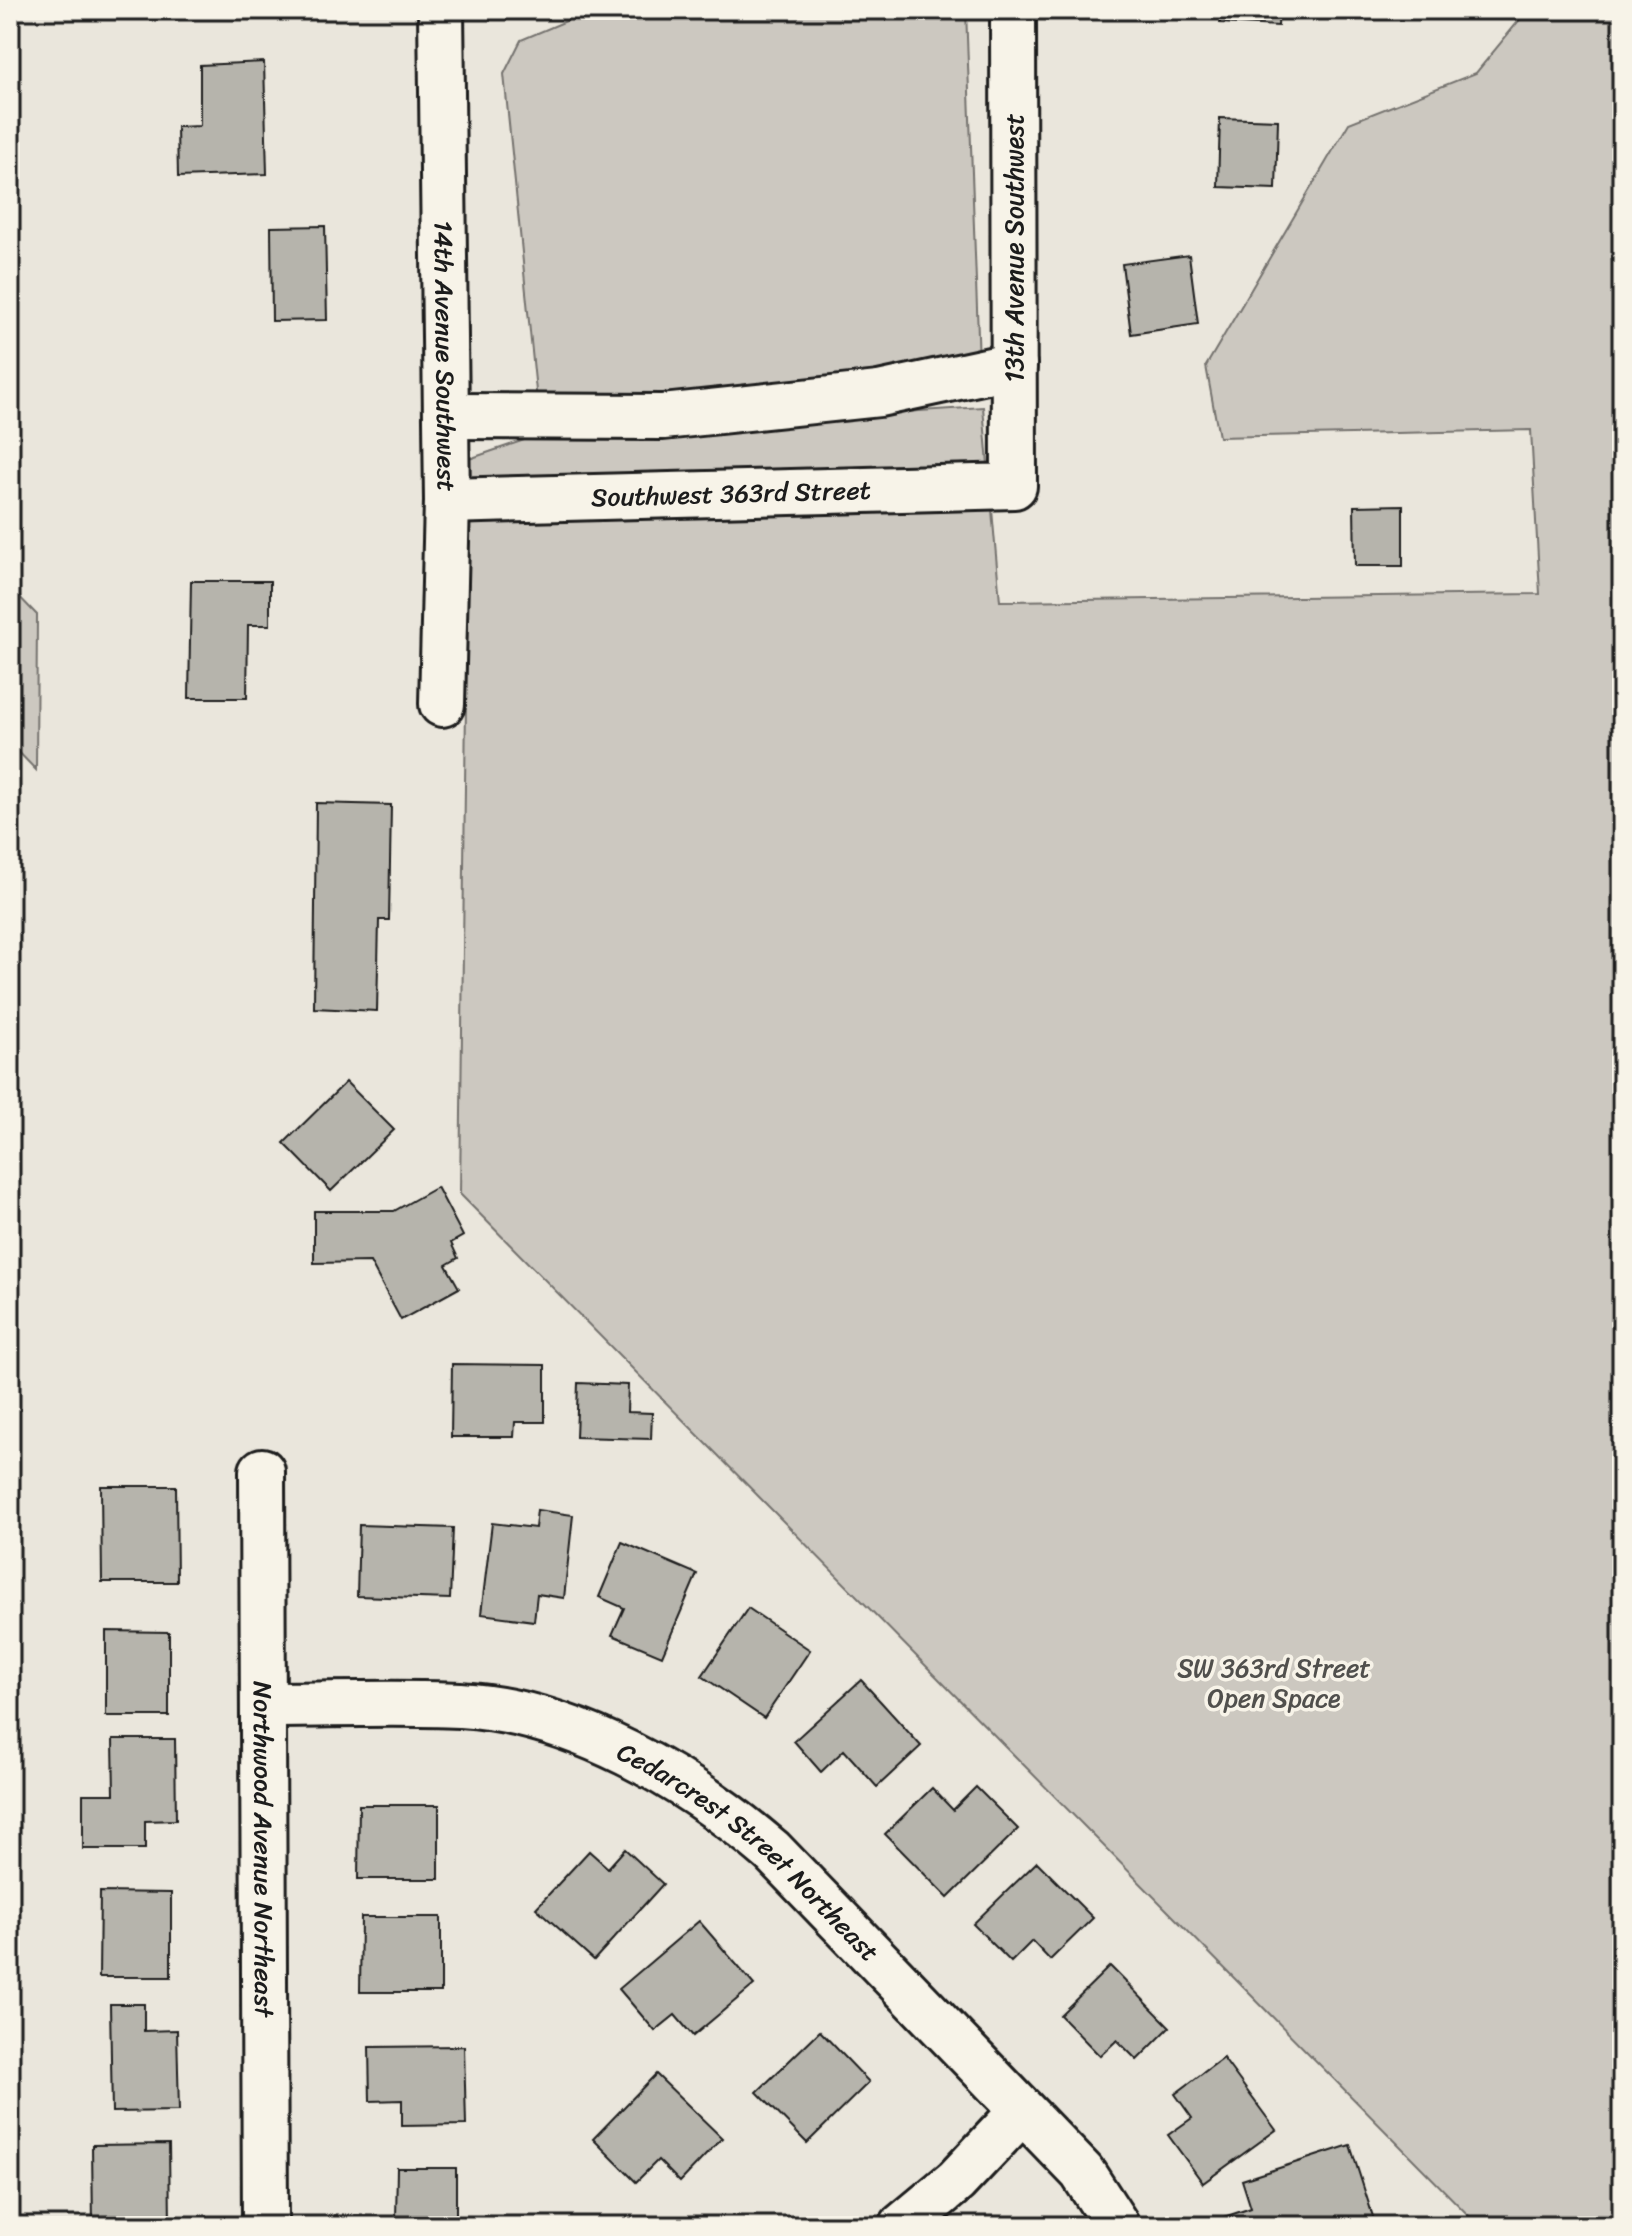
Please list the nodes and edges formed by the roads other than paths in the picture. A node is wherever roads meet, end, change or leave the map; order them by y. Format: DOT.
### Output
graph roads {
  1 [pos="441,10"];
  2 [pos="1013,10"];
  3 [pos="1014,365"];
  4 [pos="446,416"];
  5 [pos="1014,486"];
  6 [pos="447,501"];
  7 [pos="442,704"];
  8 [pos="262,1471"];
  9 [pos="264,1705"];
  10 [pos="1022,2111"];
  11 [pos="265,2226"];
  12 [pos="902,2226"];
  13 [pos="1117,2226"];
  1 -- 4 [label="street, 14th Avenue Southwest"];
  2 -- 3 [label="street, 13th Avenue Southwest"];
  3 -- 4 [label="street"];
  3 -- 5 [label="street, 13th Avenue Southwest"];
  4 -- 6 [label="street, 14th Avenue Southwest"];
  5 -- 6 [label="street, Southwest 363rd Street"];
  6 -- 7 [label="street, 14th Avenue Southwest"];
  8 -- 9 [label="street, Northwood Avenue Northeast"];
  9 -- 10 [label="street, Cedarcrest Street Northeast"];
  9 -- 11 [label="street, Northwood Avenue Northeast"];
  10 -- 12 [label="street"];
  10 -- 13 [label="street, Cedarcrest Street Northeast"];
}
